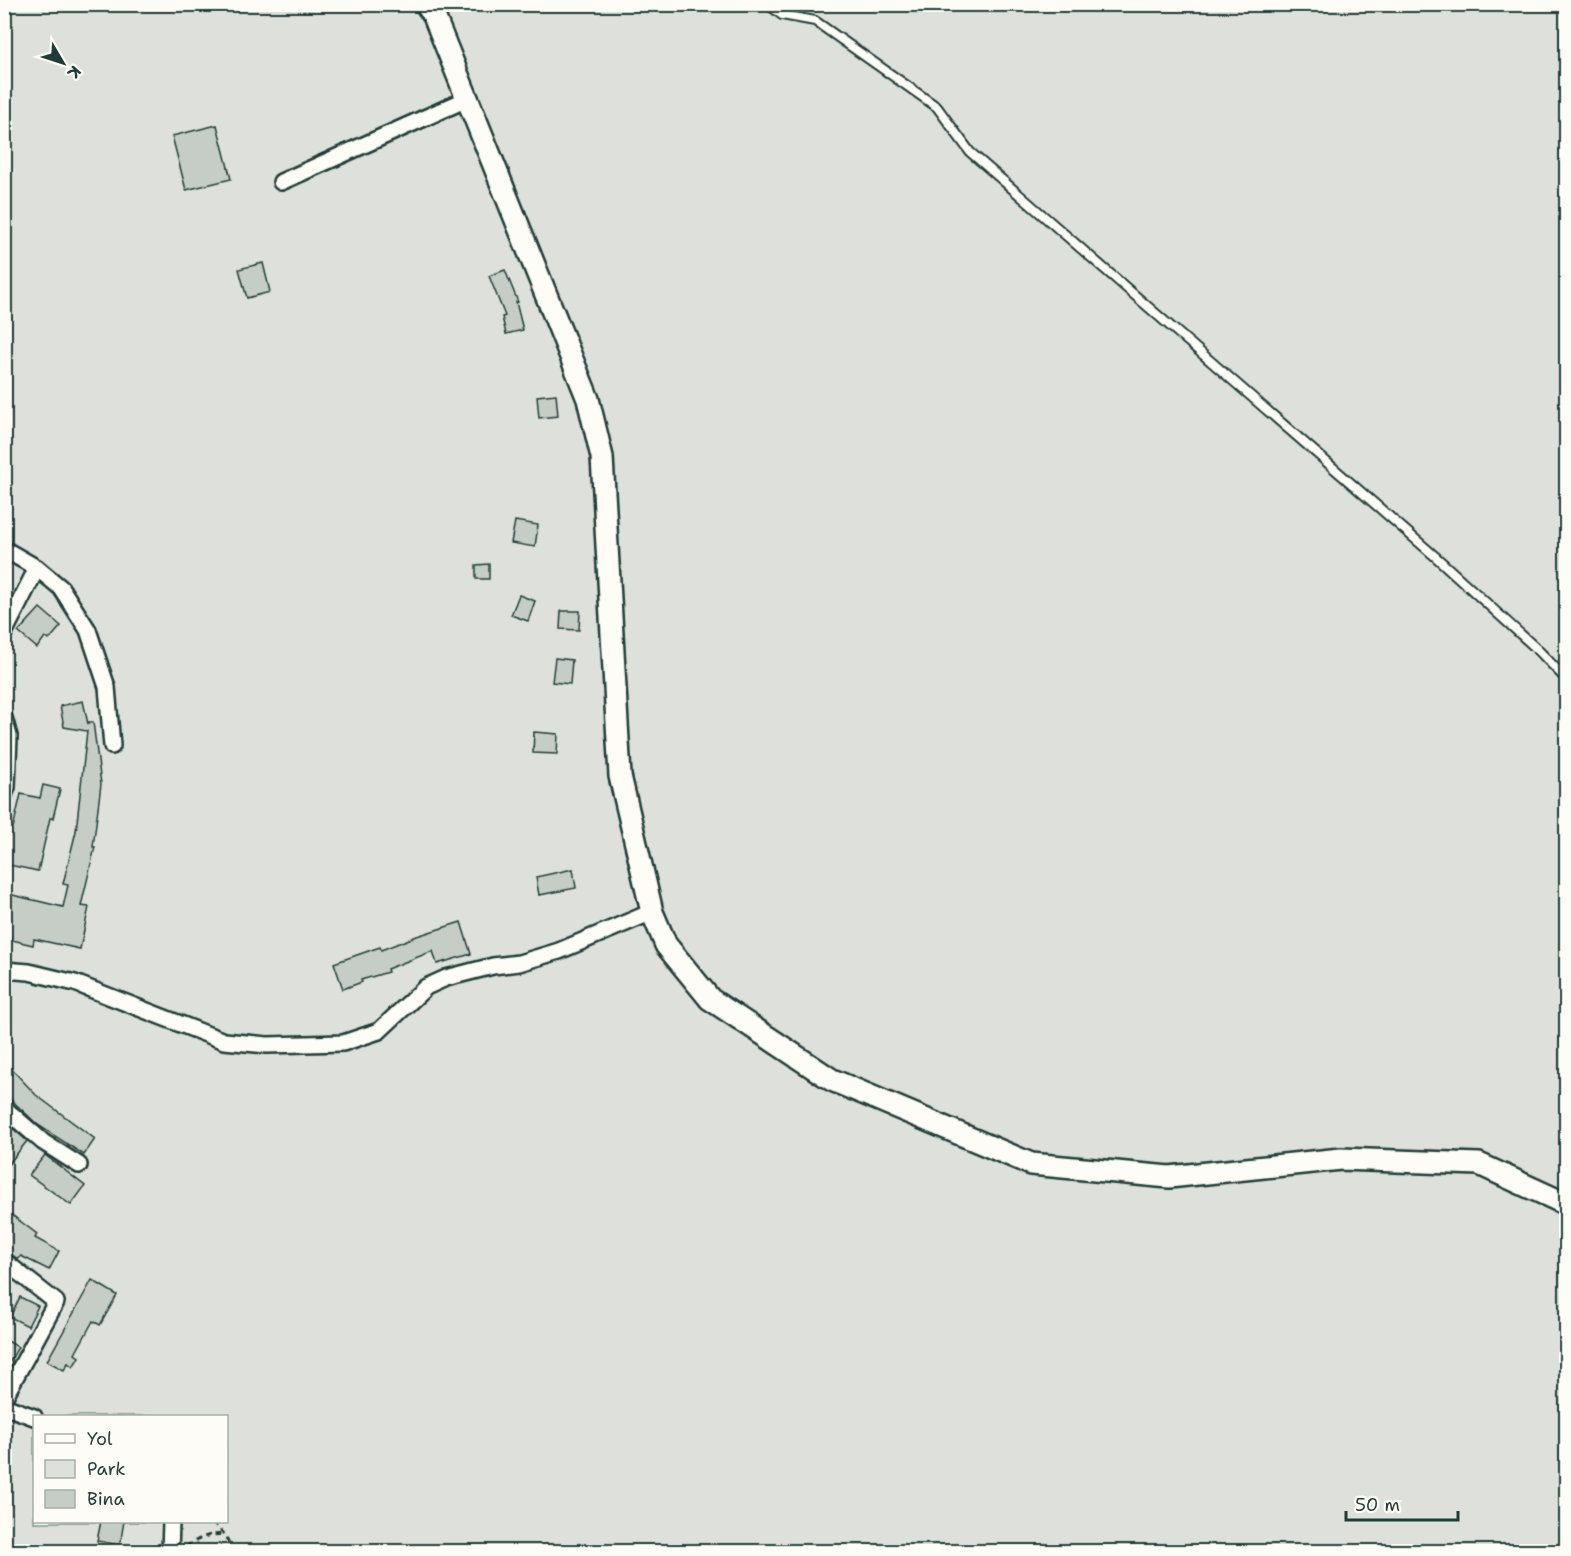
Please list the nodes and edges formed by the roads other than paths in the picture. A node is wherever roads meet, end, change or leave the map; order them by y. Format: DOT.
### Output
graph roads {
  1 [pos="426,4"];
  2 [pos="768,4"];
  3 [pos="467,99"];
  4 [pos="281,182"];
  5 [pos="4,549"];
  6 [pos="37,568"];
  7 [pos="4,633"];
  8 [pos="1566,679"];
  9 [pos="4,718"];
  10 [pos="112,746"];
  11 [pos="4,795"];
  12 [pos="652,912"];
  13 [pos="4,970"];
  14 [pos="4,1107"];
  15 [pos="79,1165"];
  16 [pos="1566,1203"];
  17 [pos="4,1261"];
  18 [pos="6,1391"];
  19 [pos="4,1406"];
  20 [pos="33,1417"];
  21 [pos="171,1523"];
  22 [pos="170,1551"];
  1 -- 3 [label="street"];
  2 -- 8 [label="lane"];
  3 -- 4 [label="street"];
  3 -- 12 [label="street"];
  5 -- 6 [label="street"];
  6 -- 7 [label="street"];
  6 -- 10 [label="street"];
  9 -- 11 [label="street"];
  12 -- 13 [label="street"];
  12 -- 16 [label="street"];
  14 -- 15 [label="street"];
  17 -- 18 [label="street"];
  19 -- 20 [label="street"];
  21 -- 22 [label="street"];
}
